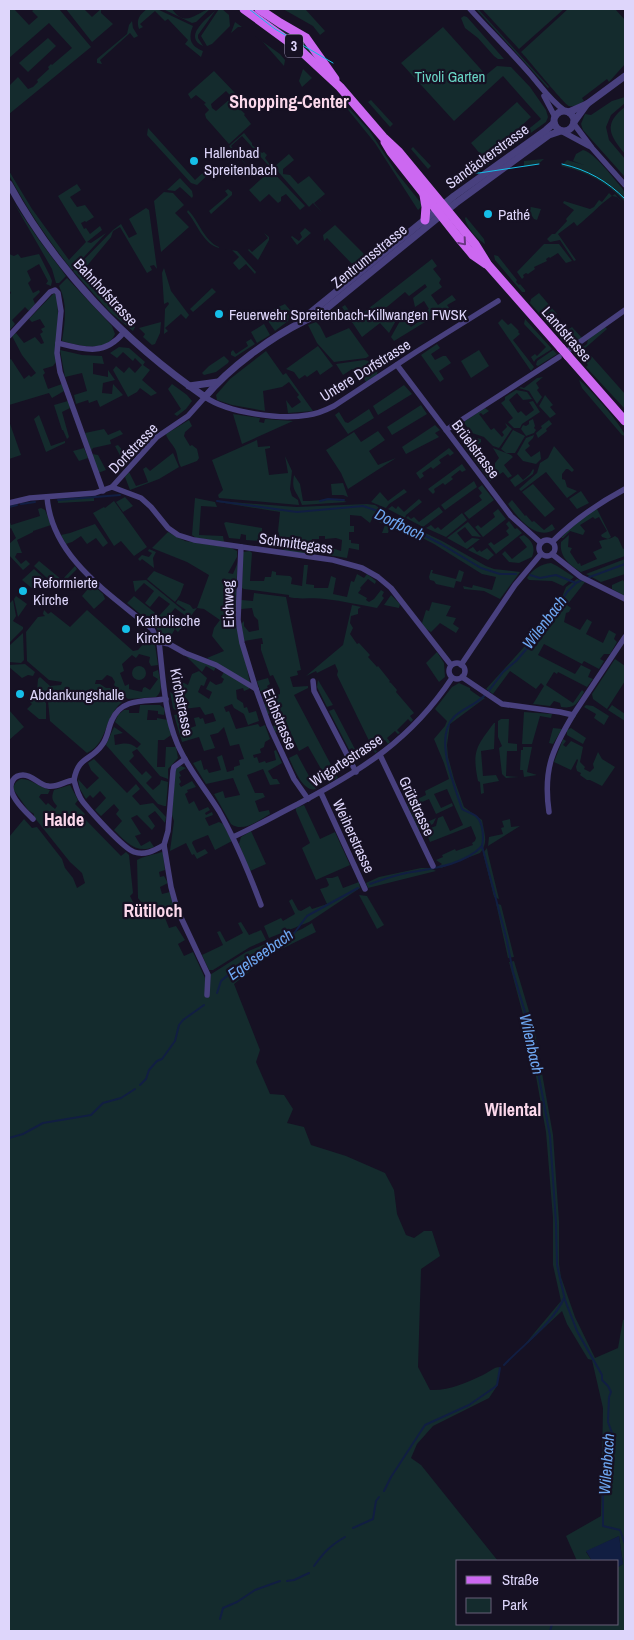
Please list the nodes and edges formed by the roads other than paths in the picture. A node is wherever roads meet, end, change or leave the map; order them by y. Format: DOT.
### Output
graph roads {
  1 [pos="244,9"];
  2 [pos="259,9"];
  3 [pos="470,9"];
  4 [pos="625,76"];
  5 [pos="340,87"];
  6 [pos="541,89"];
  7 [pos="587,104"];
  8 [pos="567,112"];
  9 [pos="554,120"];
  10 [pos="574,123"];
  11 [pos="562,132"];
  12 [pos="383,137"];
  13 [pos="592,148"];
  14 [pos="506,158"];
  15 [pos="504,169"];
  16 [pos="9,184"];
  17 [pos="625,185"];
  18 [pos="424,194"];
  19 [pos="442,210"];
  20 [pos="425,220"];
  21 [pos="498,302"];
  22 [pos="625,310"];
  23 [pos="305,320"];
  24 [pos="124,332"];
  25 [pos="9,336"];
  26 [pos="58,343"];
  27 [pos="565,353"];
  28 [pos="397,365"];
  29 [pos="218,382"];
  30 [pos="189,386"];
  31 [pos="205,397"];
  32 [pos="625,421"];
  33 [pos="446,430"];
  34 [pos="112,486"];
  35 [pos="625,489"];
  36 [pos="103,491"];
  37 [pos="47,497"];
  38 [pos="9,503"];
  39 [pos="552,542"];
  40 [pos="540,543"];
  41 [pos="241,547"];
  42 [pos="541,554"];
  43 [pos="552,554"];
  44 [pos="625,599"];
  45 [pos="625,638"];
  46 [pos="159,642"];
  47 [pos="452,665"];
  48 [pos="462,665"];
  49 [pos="462,677"];
  50 [pos="452,678"];
  51 [pos="313,681"];
  52 [pos="256,689"];
  53 [pos="166,699"];
  54 [pos="573,715"];
  55 [pos="380,755"];
  56 [pos="184,759"];
  57 [pos="356,772"];
  58 [pos="74,780"];
  59 [pos="321,792"];
  60 [pos="308,799"];
  61 [pos="549,812"];
  62 [pos="33,819"];
  63 [pos="233,837"];
  64 [pos="164,845"];
  65 [pos="433,866"];
  66 [pos="365,889"];
  67 [pos="262,905"];
  68 [pos="207,995"];
  1 -- 5 [label="main road, Landstrasse / 3"];
  2 -- 5 [label="main road, Landstrasse / 3"];
  3 -- 6 [label="street"];
  4 -- 7 [label="street"];
  5 -- 12 [label="main road, Landstrasse / 3"];
  6 -- 8 [label="street"];
  6 -- 9 [label="street"];
  7 -- 8 [label="street"];
  7 -- 10 [label="street"];
  8 -- 9 [label="street"];
  8 -- 10 [label="street"];
  9 -- 11 [label="street"];
  9 -- 14 [label="street, Sandäckerstrasse"];
  10 -- 11 [label="street"];
  10 -- 13 [label="street"];
  11 -- 13 [label="street"];
  11 -- 15 [label="street, Sandäckerstrasse"];
  12 -- 18 [label="main road, Landstrasse / 3"];
  12 -- 19 [label="main road, Landstrasse / 3"];
  13 -- 17 [label="street"];
  14 -- 15 [label="street"];
  14 -- 19 [label="street, Sandäckerstrasse"];
  15 -- 19 [label="street, Sandäckerstrasse"];
  16 -- 24 [label="street, Bahnhofstrasse"];
  18 -- 19 [label="main road, Landstrasse / 3"];
  18 -- 20 [label="main road"];
  19 -- 20 [label="street, Zentrumsstrasse"];
  19 -- 23 [label="street, Zentrumsstrasse"];
  19 -- 27 [label="main road, Landstrasse / 3"];
  20 -- 23 [label="street, Zentrumsstrasse"];
  21 -- 28 [label="street, Untere Dorfstrasse"];
  22 -- 27 [label="street"];
  23 -- 29 [label="street, Zentrumsstrasse"];
  24 -- 26 [label="street"];
  24 -- 30 [label="street, Bahnhofstrasse"];
  25 -- 26 [label="street"];
  26 -- 36 [label="street"];
  27 -- 32 [label="main road, Landstrasse / 3"];
  27 -- 33 [label="street"];
  28 -- 31 [label="street, Untere Dorfstrasse"];
  28 -- 33 [label="street, Brüelstrasse"];
  29 -- 30 [label="street"];
  29 -- 31 [label="street, Zentrumsstrasse"];
  30 -- 31 [label="street, Bahnhofstrasse"];
  31 -- 34 [label="street, Dorfstrasse"];
  33 -- 40 [label="street, Brüelstrasse"];
  34 -- 36 [label="street, Dorfstrasse"];
  34 -- 41 [label="street, Schmittegass"];
  35 -- 39 [label="street"];
  36 -- 37 [label="street, Dorfstrasse"];
  37 -- 38 [label="street, Dorfstrasse"];
  37 -- 46 [label="street"];
  39 -- 40 [label="street"];
  39 -- 43 [label="street"];
  40 -- 42 [label="street"];
  41 -- 47 [label="street, Schmittegass"];
  41 -- 52 [label="street, Eichweg"];
  42 -- 43 [label="street"];
  42 -- 48 [label="street"];
  43 -- 44 [label="street"];
  45 -- 54 [label="street"];
  46 -- 52 [label="street, Eichstrasse"];
  46 -- 53 [label="street, Kirchstrasse"];
  47 -- 48 [label="street"];
  47 -- 50 [label="street"];
  48 -- 49 [label="street"];
  49 -- 50 [label="street"];
  49 -- 54 [label="street"];
  50 -- 55 [label="street, Wigartestrasse"];
  51 -- 57 [label="street"];
  52 -- 60 [label="street, Eichstrasse"];
  53 -- 56 [label="street, Kirchstrasse"];
  53 -- 58 [label="street"];
  54 -- 61 [label="street"];
  55 -- 57 [label="street, Wigartestrasse"];
  55 -- 65 [label="street, Grütstrasse"];
  56 -- 63 [label="street, Kirchstrasse"];
  56 -- 64 [label="street"];
  57 -- 59 [label="street, Wigartestrasse"];
  58 -- 62 [label="street"];
  58 -- 64 [label="street"];
  59 -- 60 [label="street, Wigartestrasse"];
  59 -- 66 [label="street, Weiherstrasse"];
  60 -- 63 [label="street, Wigartestrasse"];
  63 -- 67 [label="street, Kirchstrasse"];
  64 -- 68 [label="street"];
}
